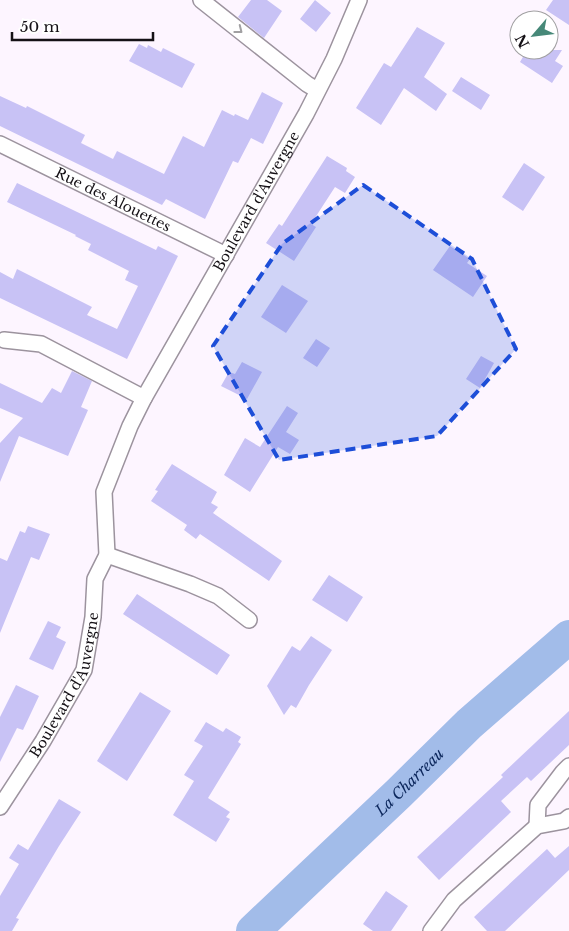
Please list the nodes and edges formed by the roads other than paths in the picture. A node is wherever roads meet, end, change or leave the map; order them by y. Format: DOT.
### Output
graph roads {
  1 [pos="201,0"];
  2 [pos="360,0"];
  3 [pos="317,90"];
  4 [pos="0,144"];
  5 [pos="226,255"];
  6 [pos="4,340"];
  7 [pos="144,398"];
  8 [pos="107,555"];
  9 [pos="249,620"];
  10 [pos="569,766"];
  11 [pos="0,806"];
  12 [pos="569,817"];
  13 [pos="537,826"];
  14 [pos="431,931"];
  1 -- 3 [label="street, one-way"];
  2 -- 3 [label="street, Boulevard d'Auvergne"];
  3 -- 5 [label="street, Boulevard d'Auvergne"];
  4 -- 5 [label="street, Rue des Alouettes"];
  5 -- 7 [label="street, Boulevard d'Auvergne"];
  6 -- 7 [label="street"];
  7 -- 8 [label="street, Boulevard d'Auvergne"];
  8 -- 9 [label="street"];
  8 -- 11 [label="street, Boulevard d'Auvergne"];
  10 -- 13 [label="street"];
  12 -- 13 [label="street"];
  13 -- 14 [label="street"];
}
